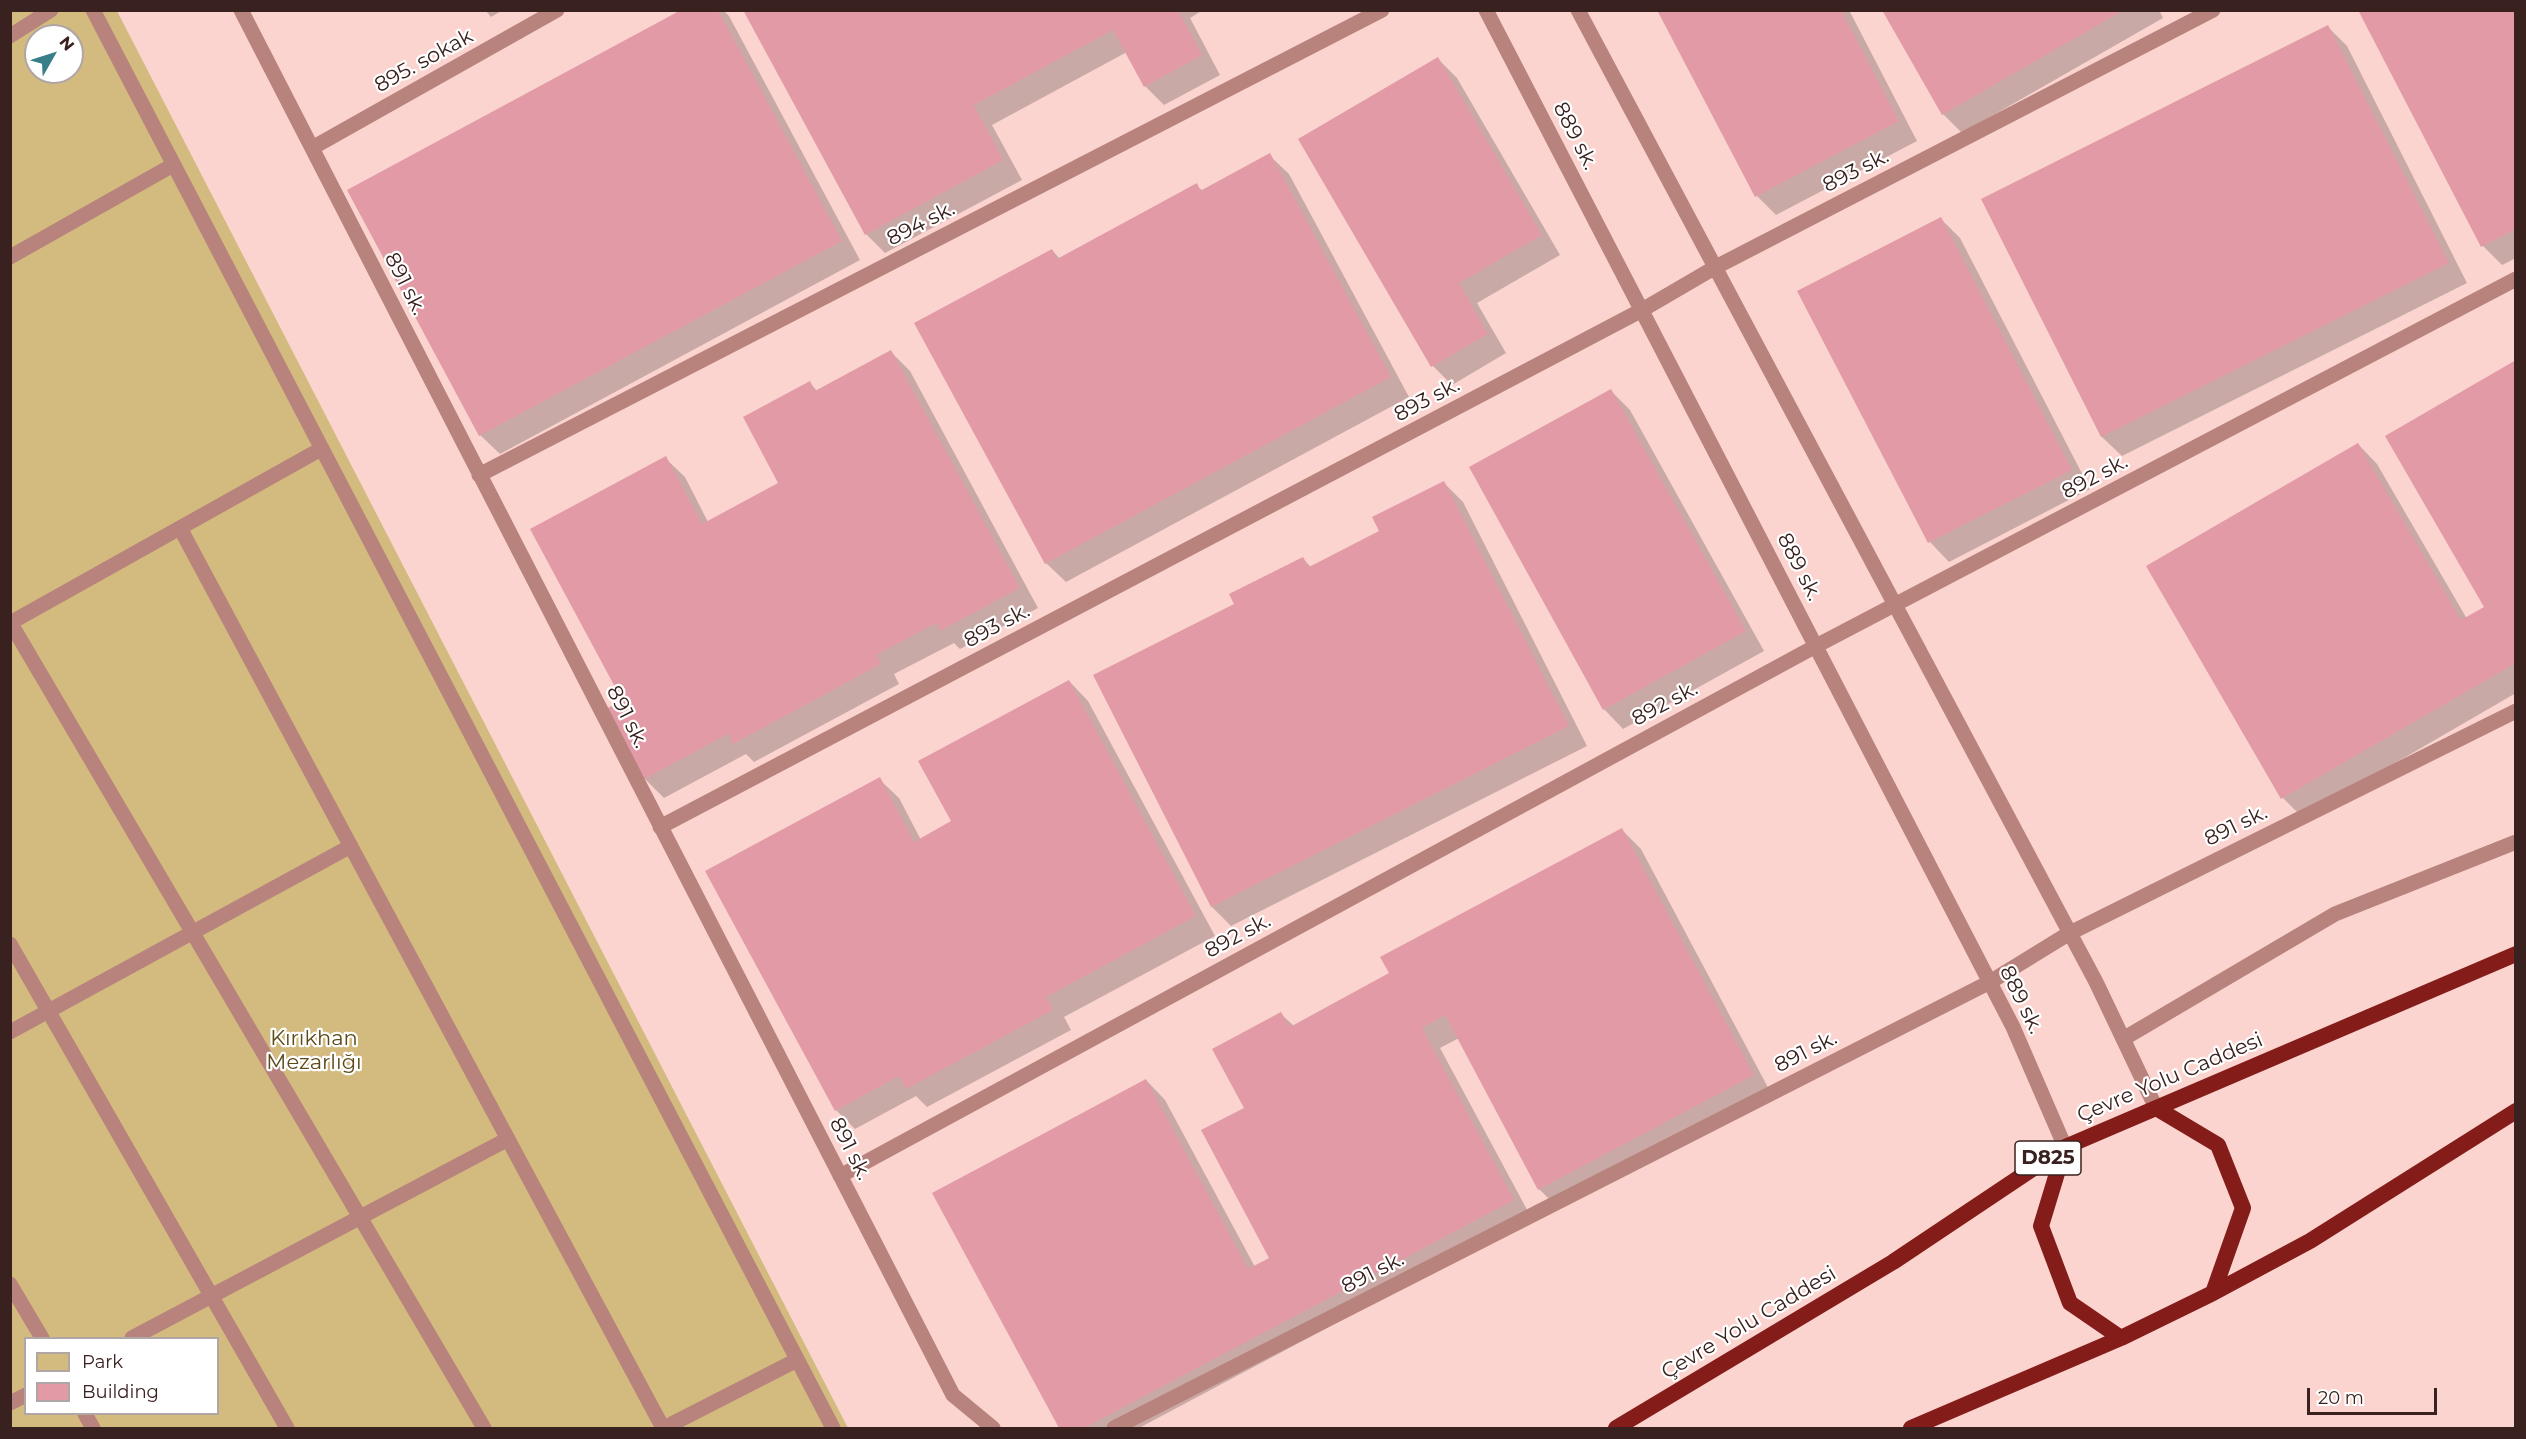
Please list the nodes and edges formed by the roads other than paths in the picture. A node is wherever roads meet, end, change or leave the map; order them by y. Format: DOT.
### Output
graph roads {
  1 [pos="51,10"];
  2 [pos="93,10"];
  3 [pos="241,10"];
  4 [pos="557,10"];
  5 [pos="1382,10"];
  6 [pos="1486,10"];
  7 [pos="1578,10"];
  8 [pos="2213,10"];
  9 [pos="10,36"];
  10 [pos="312,148"];
  11 [pos="173,165"];
  12 [pos="10,257"];
  13 [pos="1714,268"];
  14 [pos="2516,279"];
  15 [pos="1642,310"];
  16 [pos="321,448"];
  17 [pos="479,475"];
  18 [pos="180,528"];
  19 [pos="1894,606"];
  20 [pos="11,623"];
  21 [pos="1816,646"];
  22 [pos="2516,711"];
  23 [pos="660,827"];
  24 [pos="2516,842"];
  25 [pos="351,846"];
  26 [pos="193,932"];
  27 [pos="2068,933"];
  28 [pos="10,944"];
  29 [pos="2516,954"];
  30 [pos="1990,982"];
  31 [pos="49,1011"];
  32 [pos="10,1032"];
  33 [pos="2123,1039"];
  34 [pos="2156,1108"];
  35 [pos="2516,1111"];
  36 [pos="508,1139"];
  37 [pos="2064,1148"];
  38 [pos="840,1176"];
  39 [pos="360,1217"];
  40 [pos="10,1284"];
  41 [pos="2213,1293"];
  42 [pos="212,1296"];
  43 [pos="41,1337"];
  44 [pos="134,1337"];
  45 [pos="2121,1338"];
  46 [pos="797,1360"];
  47 [pos="24,1396"];
  48 [pos="10,1403"];
  49 [pos="287,1428"];
  50 [pos="484,1428"];
  51 [pos="663,1428"];
  52 [pos="833,1428"];
  53 [pos="993,1428"];
  54 [pos="1114,1428"];
  55 [pos="1616,1428"];
  56 [pos="1911,1428"];
  1 -- 9 [label="lane"];
  2 -- 11 [label="lane"];
  3 -- 10 [label="lane, 891 sk."];
  4 -- 10 [label="lane, 895. sokak"];
  5 -- 17 [label="lane, 894 sk."];
  6 -- 15 [label="lane, 889 sk."];
  7 -- 13 [label="lane"];
  8 -- 13 [label="lane, 893 sk."];
  10 -- 17 [label="lane, 891 sk."];
  11 -- 12 [label="lane"];
  11 -- 16 [label="lane"];
  13 -- 15 [label="lane, 893 sk."];
  13 -- 19 [label="lane"];
  14 -- 19 [label="lane, 892 sk."];
  15 -- 21 [label="lane, 889 sk."];
  15 -- 23 [label="lane, 893 sk."];
  16 -- 18 [label="lane"];
  16 -- 46 [label="lane"];
  17 -- 23 [label="lane, 891 sk."];
  18 -- 20 [label="lane"];
  18 -- 25 [label="lane"];
  19 -- 21 [label="lane, 892 sk."];
  19 -- 27 [label="lane"];
  20 -- 26 [label="lane"];
  21 -- 30 [label="lane, 889 sk."];
  21 -- 38 [label="lane, 892 sk."];
  22 -- 27 [label="lane, 891 sk."];
  23 -- 38 [label="lane, 891 sk."];
  24 -- 33 [label="lane"];
  25 -- 26 [label="lane"];
  25 -- 36 [label="lane"];
  26 -- 31 [label="lane"];
  26 -- 39 [label="lane"];
  27 -- 30 [label="lane, 891 sk."];
  27 -- 33 [label="lane"];
  28 -- 31 [label="lane"];
  29 -- 34 [label="highway, Çevre Yolu Caddesi / D825"];
  30 -- 37 [label="lane, 889 sk."];
  30 -- 54 [label="lane, 891 sk."];
  31 -- 32 [label="lane"];
  31 -- 42 [label="lane"];
  33 -- 34 [label="lane"];
  34 -- 37 [label="highway, Çevre Yolu Caddesi / D825"];
  34 -- 41 [label="highway"];
  35 -- 41 [label="highway"];
  36 -- 39 [label="lane"];
  36 -- 51 [label="lane"];
  37 -- 45 [label="highway"];
  37 -- 55 [label="highway, Çevre Yolu Caddesi / D825"];
  38 -- 53 [label="lane, 891 sk."];
  39 -- 42 [label="lane"];
  39 -- 50 [label="lane"];
  40 -- 43 [label="lane"];
  41 -- 45 [label="highway"];
  42 -- 44 [label="lane"];
  42 -- 49 [label="lane"];
  45 -- 56 [label="highway"];
  46 -- 51 [label="lane"];
  46 -- 52 [label="lane"];
  47 -- 48 [label="lane"];
}
